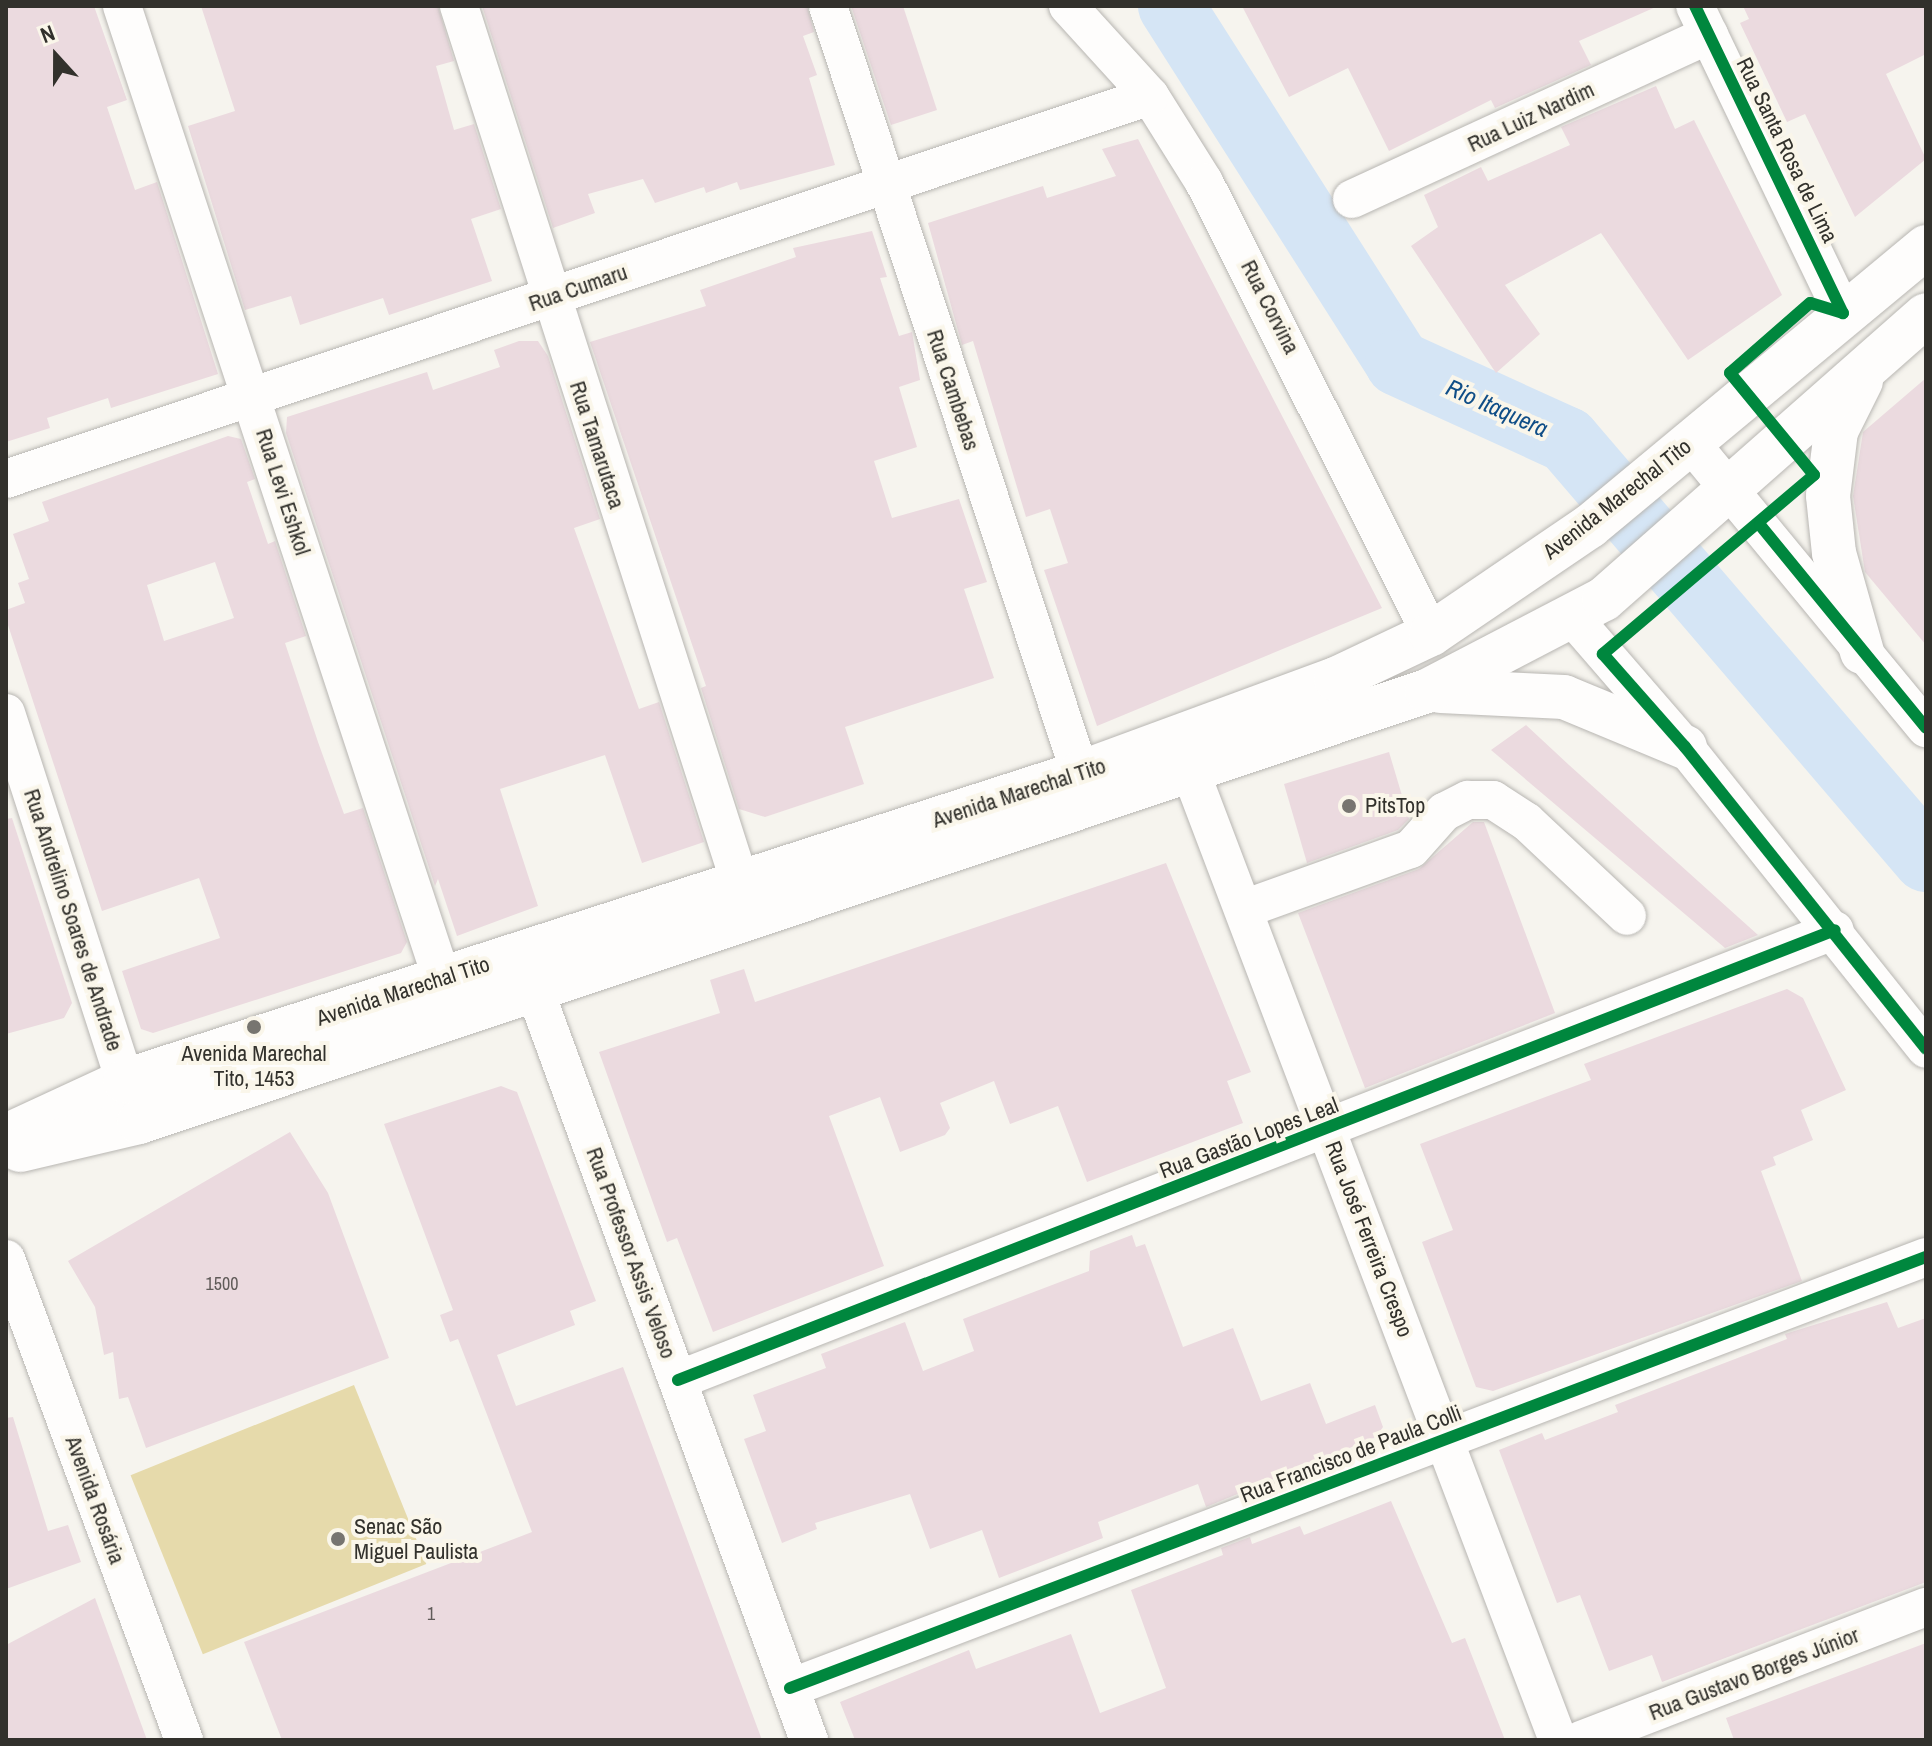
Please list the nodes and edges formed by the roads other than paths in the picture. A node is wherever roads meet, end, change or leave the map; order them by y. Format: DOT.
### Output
graph roads {
  1 [pos="122,6"];
  2 [pos="459,6"];
  3 [pos="828,6"];
  4 [pos="1068,6"];
  5 [pos="1702,20"];
  6 [pos="1150,96"];
  7 [pos="885,184"];
  8 [pos="1352,199"];
  9 [pos="1926,247"];
  10 [pos="549,298"];
  11 [pos="1843,313"];
  12 [pos="1926,315"];
  13 [pos="1871,361"];
  14 [pos="252,397"];
  15 [pos="1690,442"];
  16 [pos="6,479"];
  17 [pos="1718,502"];
  18 [pos="1559,559"];
  19 [pos="1589,609"];
  20 [pos="1431,634"];
  21 [pos="1862,652"];
  22 [pos="1427,691"];
  23 [pos="6,713"];
  24 [pos="1926,728"];
  25 [pos="1685,747"];
  26 [pos="1186,756"];
  27 [pos="1080,773"];
  28 [pos="740,883"];
  29 [pos="1244,909"];
  30 [pos="1627,916"];
  31 [pos="632,917"];
  32 [pos="1835,930"];
  33 [pos="442,979"];
  34 [pos="535,991"];
  35 [pos="1926,1049"];
  36 [pos="125,1081"];
  37 [pos="1327,1130"];
  38 [pos="6,1136"];
  39 [pos="6,1144"];
  40 [pos="6,1153"];
  41 [pos="1926,1257"];
  42 [pos="6,1259"];
  43 [pos="678,1380"];
  44 [pos="1445,1440"];
  45 [pos="1926,1607"];
  46 [pos="790,1688"];
  47 [pos="184,1740"];
  48 [pos="809,1740"];
  49 [pos="1558,1740"];
  50 [pos="1581,1740"];
  1 -- 14 [label="street, Rua Levi Eshkol"];
  2 -- 10 [label="street, Rua Tamarutaca"];
  3 -- 7 [label="street, Rua Cambebas"];
  4 -- 6 [label="street, Rua Corvina"];
  5 -- 8 [label="street, Rua Luiz Nardim"];
  5 -- 11 [label="street, Rua Santa Rosa de Lima"];
  6 -- 7 [label="street, Rua Cumaru"];
  6 -- 20 [label="street, Rua Corvina"];
  7 -- 10 [label="street, Rua Cumaru"];
  7 -- 27 [label="street, Rua Cambebas"];
  9 -- 11 [label="main road, Avenida Marechal Tito"];
  10 -- 14 [label="street, Rua Cumaru"];
  10 -- 28 [label="street, Rua Tamarutaca"];
  11 -- 15 [label="main road, Avenida Marechal Tito"];
  12 -- 13 [label="main road, Avenida Marechal Tito"];
  13 -- 17 [label="main road, Avenida Marechal Tito"];
  13 -- 21 [label="main road"];
  14 -- 16 [label="street, Rua Cumaru"];
  14 -- 33 [label="street, Rua Levi Eshkol"];
  15 -- 17 [label="street"];
  15 -- 18 [label="main road, Avenida Marechal Tito"];
  17 -- 19 [label="main road, Avenida Marechal Tito"];
  17 -- 21 [label="street"];
  18 -- 19 [label="main road"];
  18 -- 20 [label="main road, Avenida Marechal Tito"];
  19 -- 22 [label="main road, Avenida Marechal Tito"];
  19 -- 25 [label="street"];
  20 -- 26 [label="main road, Avenida Marechal Tito"];
  21 -- 24 [label="street"];
  22 -- 25 [label="main road"];
  22 -- 26 [label="main road, Avenida Marechal Tito"];
  23 -- 36 [label="street, Rua Andrelino Soares de Andrade"];
  25 -- 32 [label="street"];
  26 -- 27 [label="main road, Avenida Marechal Tito"];
  26 -- 29 [label="street, Rua José Ferreira Crespo"];
  26 -- 34 [label="main road, Avenida Marechal Tito"];
  27 -- 28 [label="main road, Avenida Marechal Tito"];
  28 -- 31 [label="main road, Avenida Marechal Tito"];
  29 -- 30 [label="street"];
  29 -- 37 [label="street, Rua José Ferreira Crespo"];
  31 -- 33 [label="main road, Avenida Marechal Tito"];
  31 -- 34 [label="main road"];
  32 -- 35 [label="street"];
  32 -- 37 [label="street, Rua Gastão Lopes Leal"];
  33 -- 36 [label="main road, Avenida Marechal Tito"];
  34 -- 40 [label="main road, Avenida Marechal Tito"];
  34 -- 43 [label="street, Rua Professor Assis Veloso"];
  36 -- 38 [label="main road, Avenida Marechal Tito"];
  36 -- 39 [label="main road"];
  37 -- 43 [label="street, Rua Gastão Lopes Leal"];
  37 -- 44 [label="street, Rua José Ferreira Crespo"];
  41 -- 44 [label="street, Rua Francisco de Paula Colli"];
  42 -- 47 [label="street, Avenida Rosária"];
  43 -- 46 [label="street, Rua Professor Assis Veloso"];
  44 -- 46 [label="street, Rua Francisco de Paula Colli"];
  44 -- 49 [label="street, Rua José Ferreira Crespo"];
  45 -- 50 [label="street, Rua Gustavo Borges Júnior"];
  46 -- 48 [label="street, Rua Professor Assis Veloso"];
}
